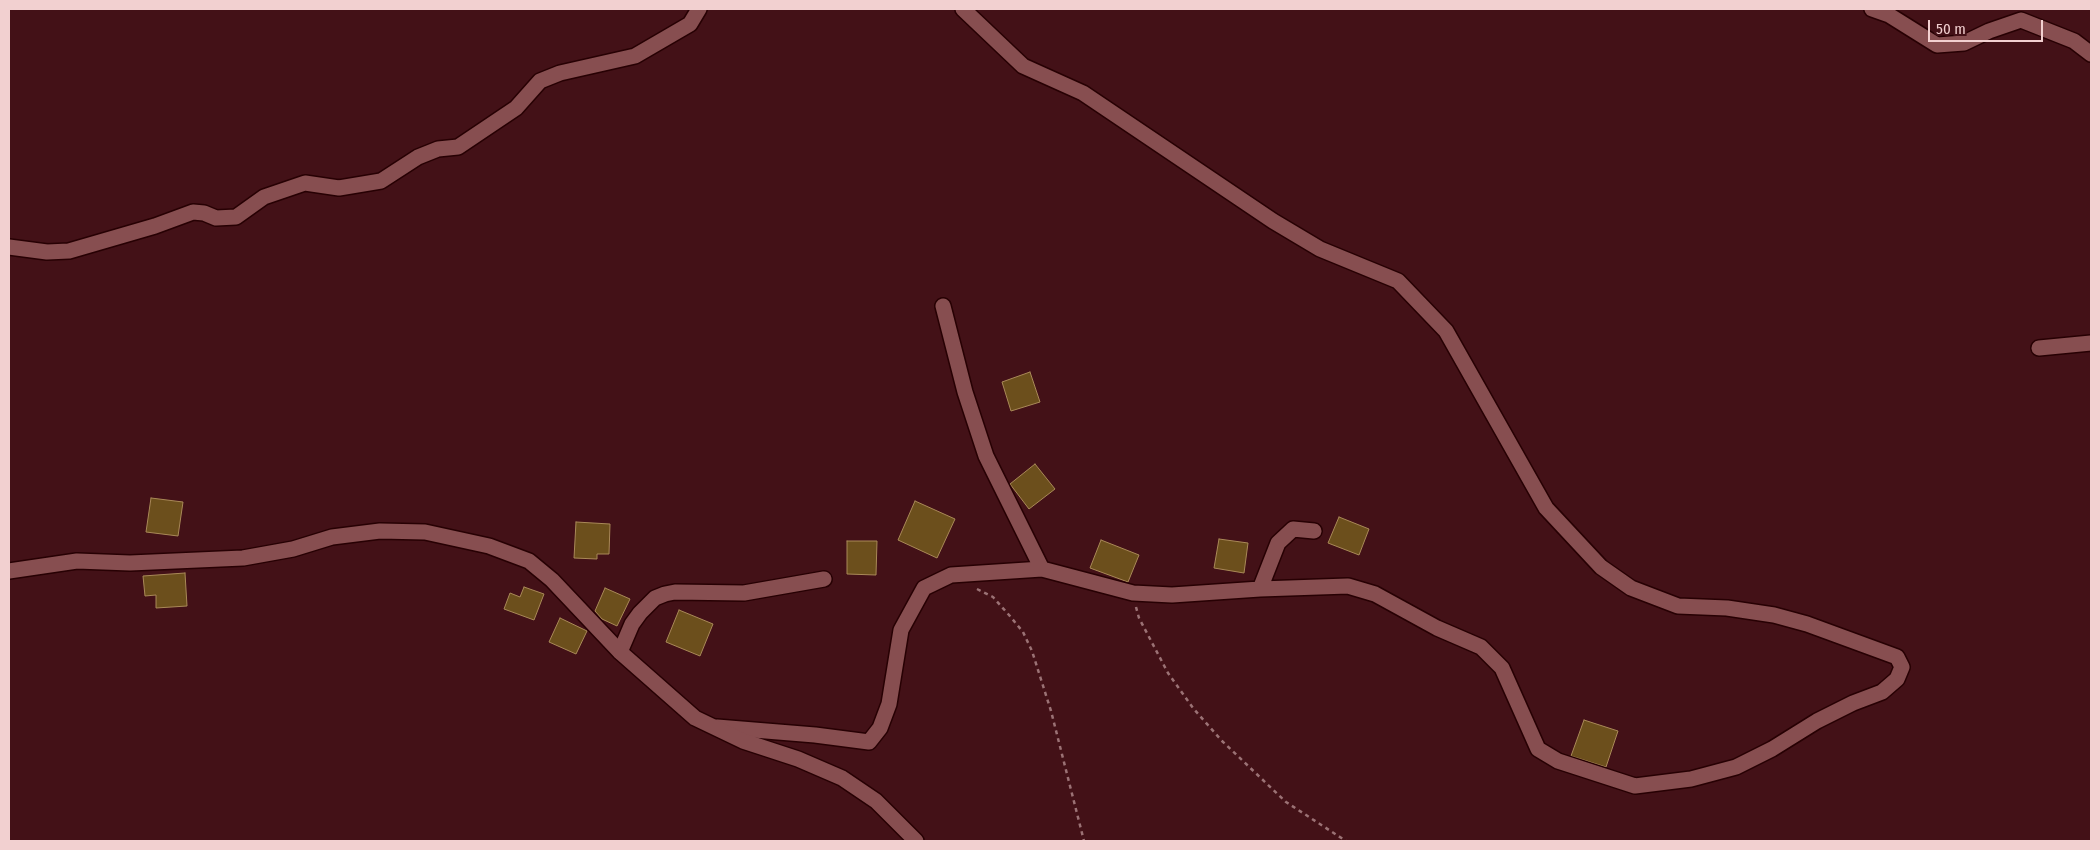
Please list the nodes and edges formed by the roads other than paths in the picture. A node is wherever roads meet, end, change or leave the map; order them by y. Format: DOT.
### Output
graph roads {
  1 [pos="699,9"];
  2 [pos="963,9"];
  3 [pos="1872,9"];
  4 [pos="2091,54"];
  5 [pos="9,248"];
  6 [pos="944,306"];
  7 [pos="2091,343"];
  8 [pos="2039,348"];
  9 [pos="1314,531"];
  10 [pos="1042,569"];
  11 [pos="9,571"];
  12 [pos="824,579"];
  13 [pos="1260,589"];
  14 [pos="620,652"];
  15 [pos="717,727"];
  16 [pos="916,841"];
  1 -- 5 [label="street"];
  2 -- 13 [label="street"];
  3 -- 4 [label="street"];
  6 -- 10 [label="street"];
  7 -- 8 [label="street"];
  9 -- 13 [label="street"];
  10 -- 13 [label="street"];
  10 -- 15 [label="street"];
  11 -- 14 [label="street"];
  12 -- 14 [label="street"];
  14 -- 15 [label="street"];
  15 -- 16 [label="street"];
}
